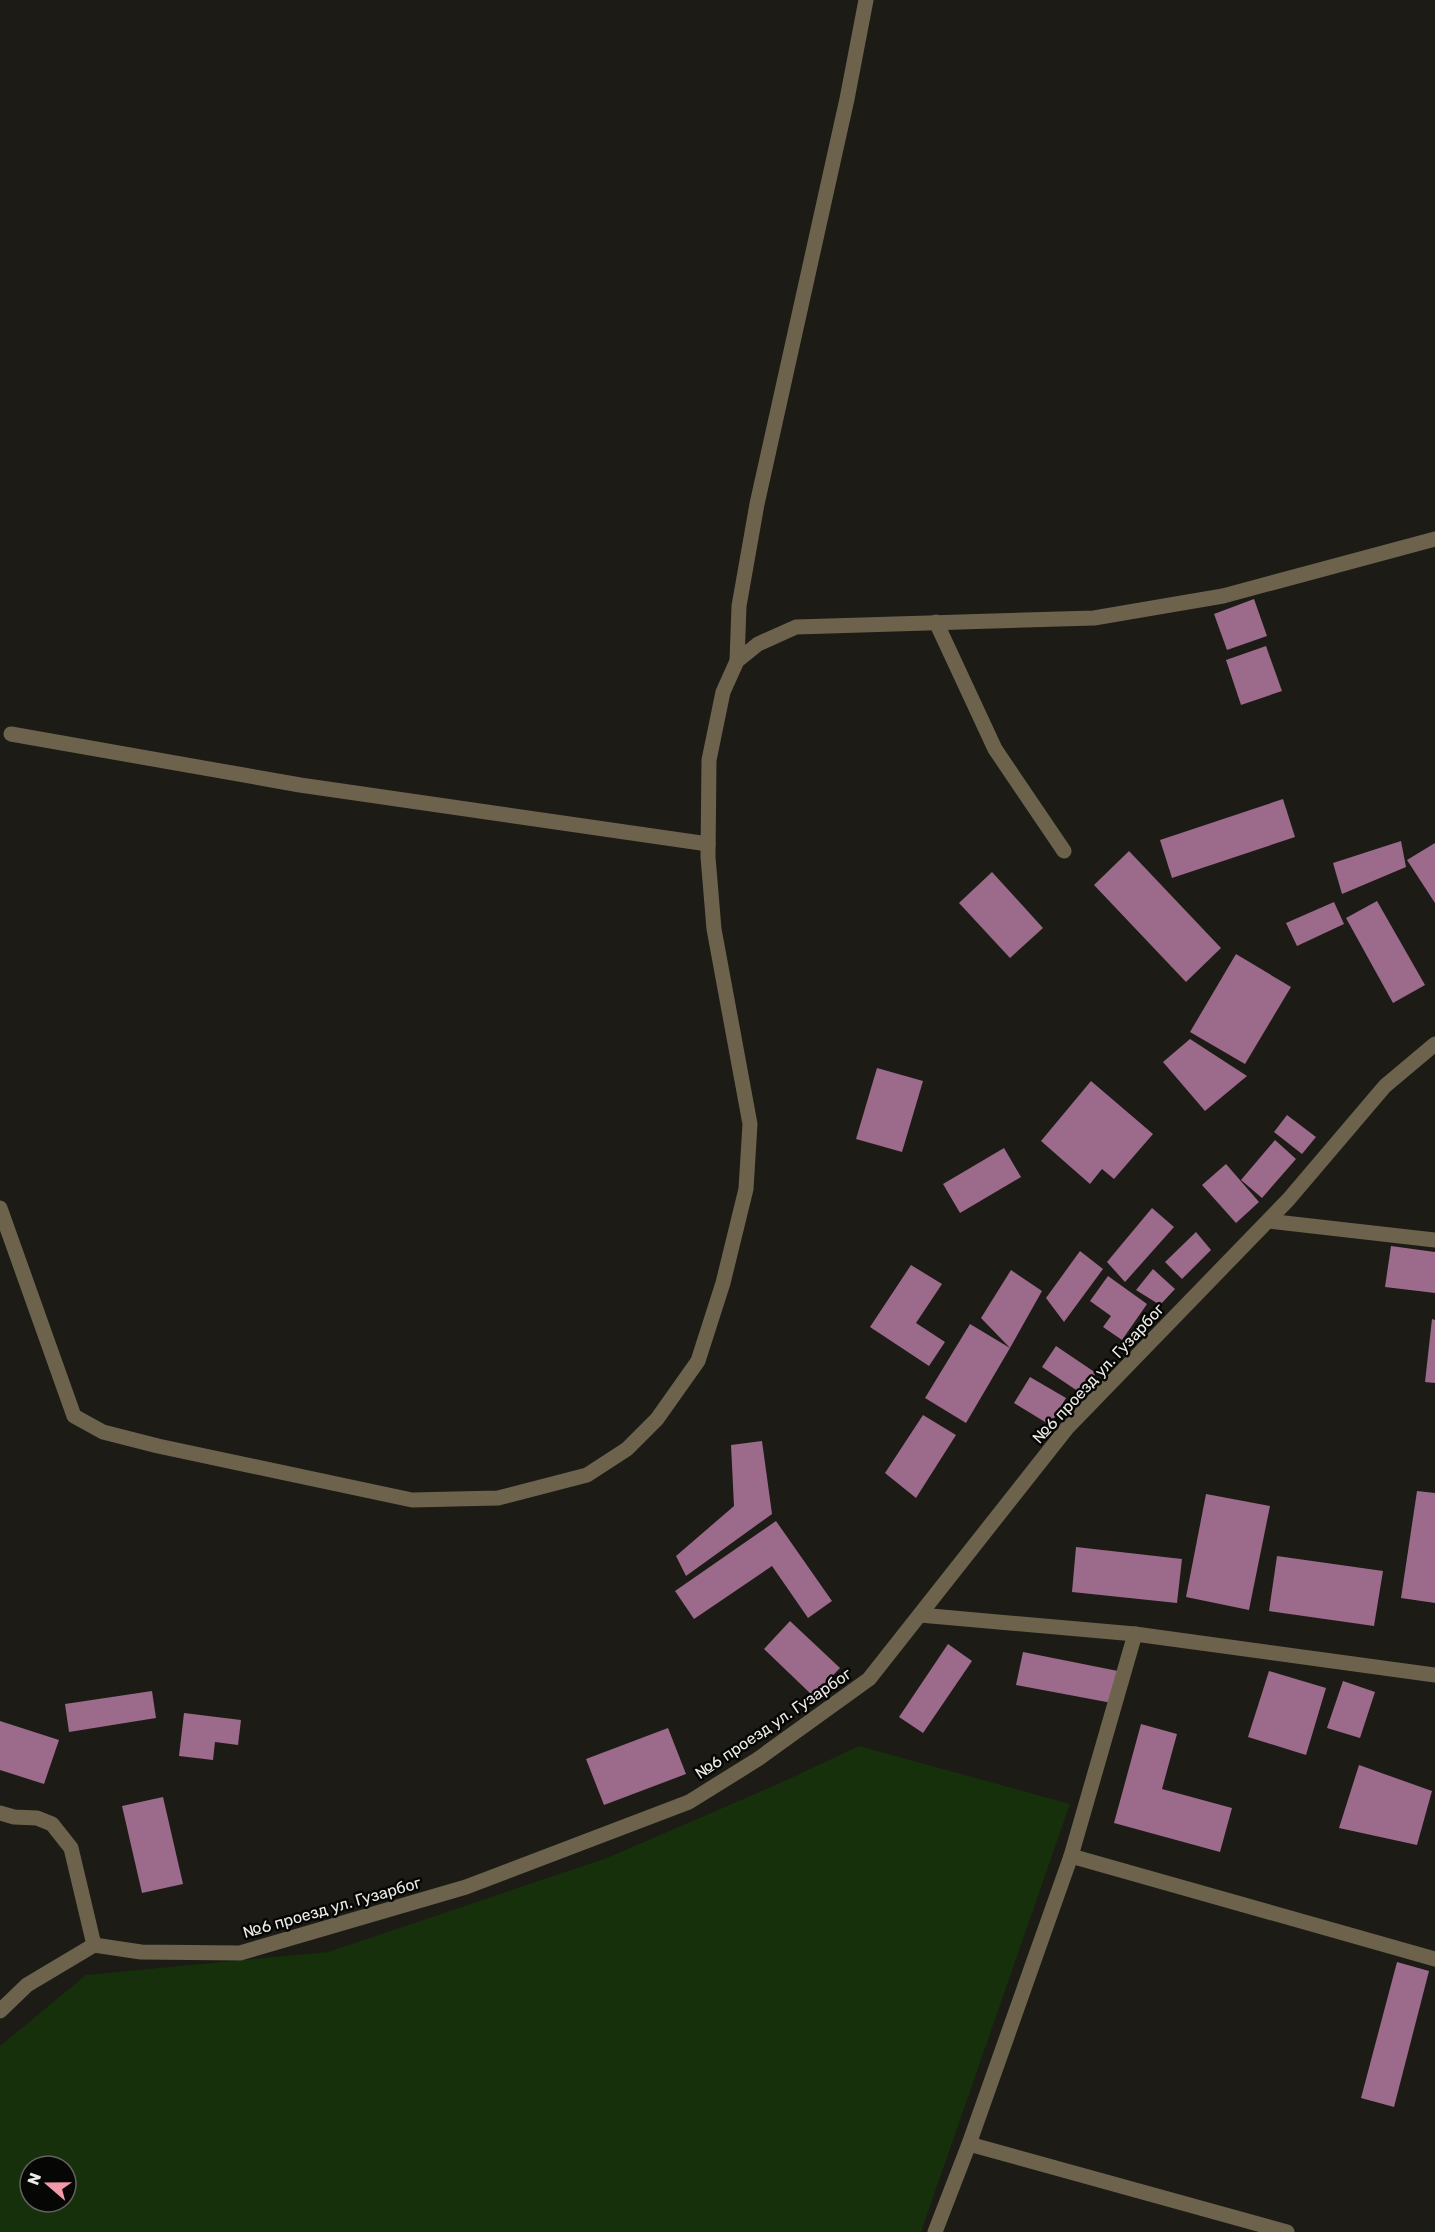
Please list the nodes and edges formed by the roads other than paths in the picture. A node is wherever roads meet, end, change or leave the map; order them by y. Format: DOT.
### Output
graph roads {
  1 [pos="866,0"];
  2 [pos="1435,539"];
  3 [pos="936,622"];
  4 [pos="737,661"];
  5 [pos="11,734"];
  6 [pos="708,844"];
  7 [pos="1064,851"];
  8 [pos="1435,1044"];
  9 [pos="0,1208"];
  10 [pos="1268,1221"];
  11 [pos="1435,1240"];
  12 [pos="920,1615"];
  13 [pos="1135,1634"];
  14 [pos="1435,1675"];
  15 [pos="0,1813"];
  16 [pos="1071,1856"];
  17 [pos="94,1945"];
  18 [pos="1435,1959"];
  19 [pos="0,2011"];
  20 [pos="969,2144"];
  21 [pos="935,2232"];
  22 [pos="1287,2232"];
  1 -- 4 [label="street"];
  2 -- 3 [label="street"];
  3 -- 4 [label="street"];
  3 -- 7 [label="street"];
  4 -- 6 [label="street"];
  5 -- 6 [label="street"];
  6 -- 9 [label="street"];
  8 -- 10 [label="street, №6 проезд ул. Гузарбог"];
  10 -- 11 [label="street"];
  10 -- 12 [label="street, №6 проезд ул. Гузарбог"];
  12 -- 13 [label="street"];
  12 -- 17 [label="street, №6 проезд ул. Гузарбог"];
  13 -- 14 [label="street"];
  13 -- 16 [label="street"];
  15 -- 17 [label="street"];
  16 -- 18 [label="street"];
  16 -- 20 [label="street"];
  17 -- 19 [label="street"];
  20 -- 21 [label="street"];
  20 -- 22 [label="street"];
}
